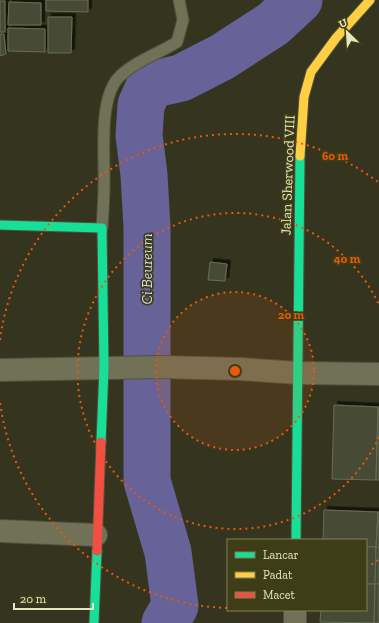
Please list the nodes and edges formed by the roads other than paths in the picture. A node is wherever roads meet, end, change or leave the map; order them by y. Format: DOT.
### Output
graph roads {
  1 [pos="179,0"];
  2 [pos="370,0"];
  3 [pos="0,225"];
  4 [pos="102,228"];
  5 [pos="104,368"];
  6 [pos="0,370"];
  7 [pos="299,373"];
  8 [pos="379,374"];
  9 [pos="0,531"];
  10 [pos="96,535"];
  11 [pos="296,539"];
  12 [pos="295,611"];
  13 [pos="94,623"];
  14 [pos="295,623"];
  1 -- 4 [label="lane"];
  2 -- 7 [label="street, Jalan Sherwood VIII"];
  3 -- 4 [label="street"];
  4 -- 5 [label="street"];
  5 -- 6 [label="street"];
  5 -- 7 [label="street"];
  5 -- 10 [label="street"];
  7 -- 8 [label="street"];
  7 -- 11 [label="street, Jalan Sherwood VIII"];
  9 -- 10 [label="street"];
  10 -- 13 [label="street"];
  12 -- 14 [label="street"];
}
